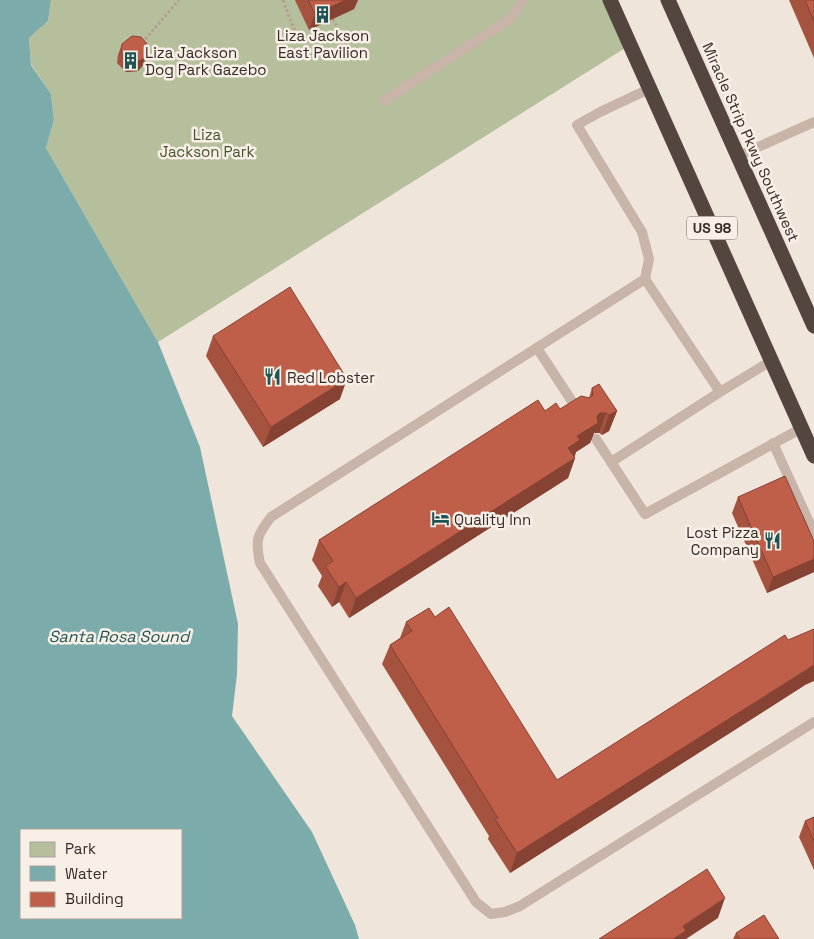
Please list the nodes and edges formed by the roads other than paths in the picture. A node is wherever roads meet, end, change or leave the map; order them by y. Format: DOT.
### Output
graph roads {
  1 [pos="523,0"];
  2 [pos="610,0"];
  3 [pos="671,1"];
  4 [pos="650,89"];
  5 [pos="384,101"];
  6 [pos="814,122"];
  7 [pos="738,156"];
  8 [pos="645,279"];
  9 [pos="814,326"];
  10 [pos="537,348"];
  11 [pos="772,361"];
  12 [pos="720,392"];
  13 [pos="579,412"];
  14 [pos="802,428"];
  15 [pos="596,439"];
  16 [pos="773,444"];
  17 [pos="814,456"];
  18 [pos="611,462"];
  19 [pos="814,532"];
  20 [pos="814,722"];
  1 -- 5 [label="lane"];
  2 -- 4 [label="highway, US 98"];
  3 -- 7 [label="highway, Miracle Strip Pkwy Southwest"];
  4 -- 8 [label="lane"];
  4 -- 11 [label="highway, US 98"];
  6 -- 7 [label="lane"];
  7 -- 9 [label="highway, Miracle Strip Pkwy Southwest"];
  8 -- 10 [label="lane"];
  8 -- 12 [label="lane"];
  10 -- 13 [label="lane"];
  10 -- 20 [label="lane"];
  11 -- 12 [label="lane"];
  11 -- 14 [label="highway, US 98"];
  12 -- 18 [label="lane"];
  14 -- 16 [label="lane"];
  14 -- 17 [label="highway, US 98"];
  15 -- 18 [label="lane"];
  16 -- 18 [label="lane"];
  16 -- 19 [label="lane"];
}
